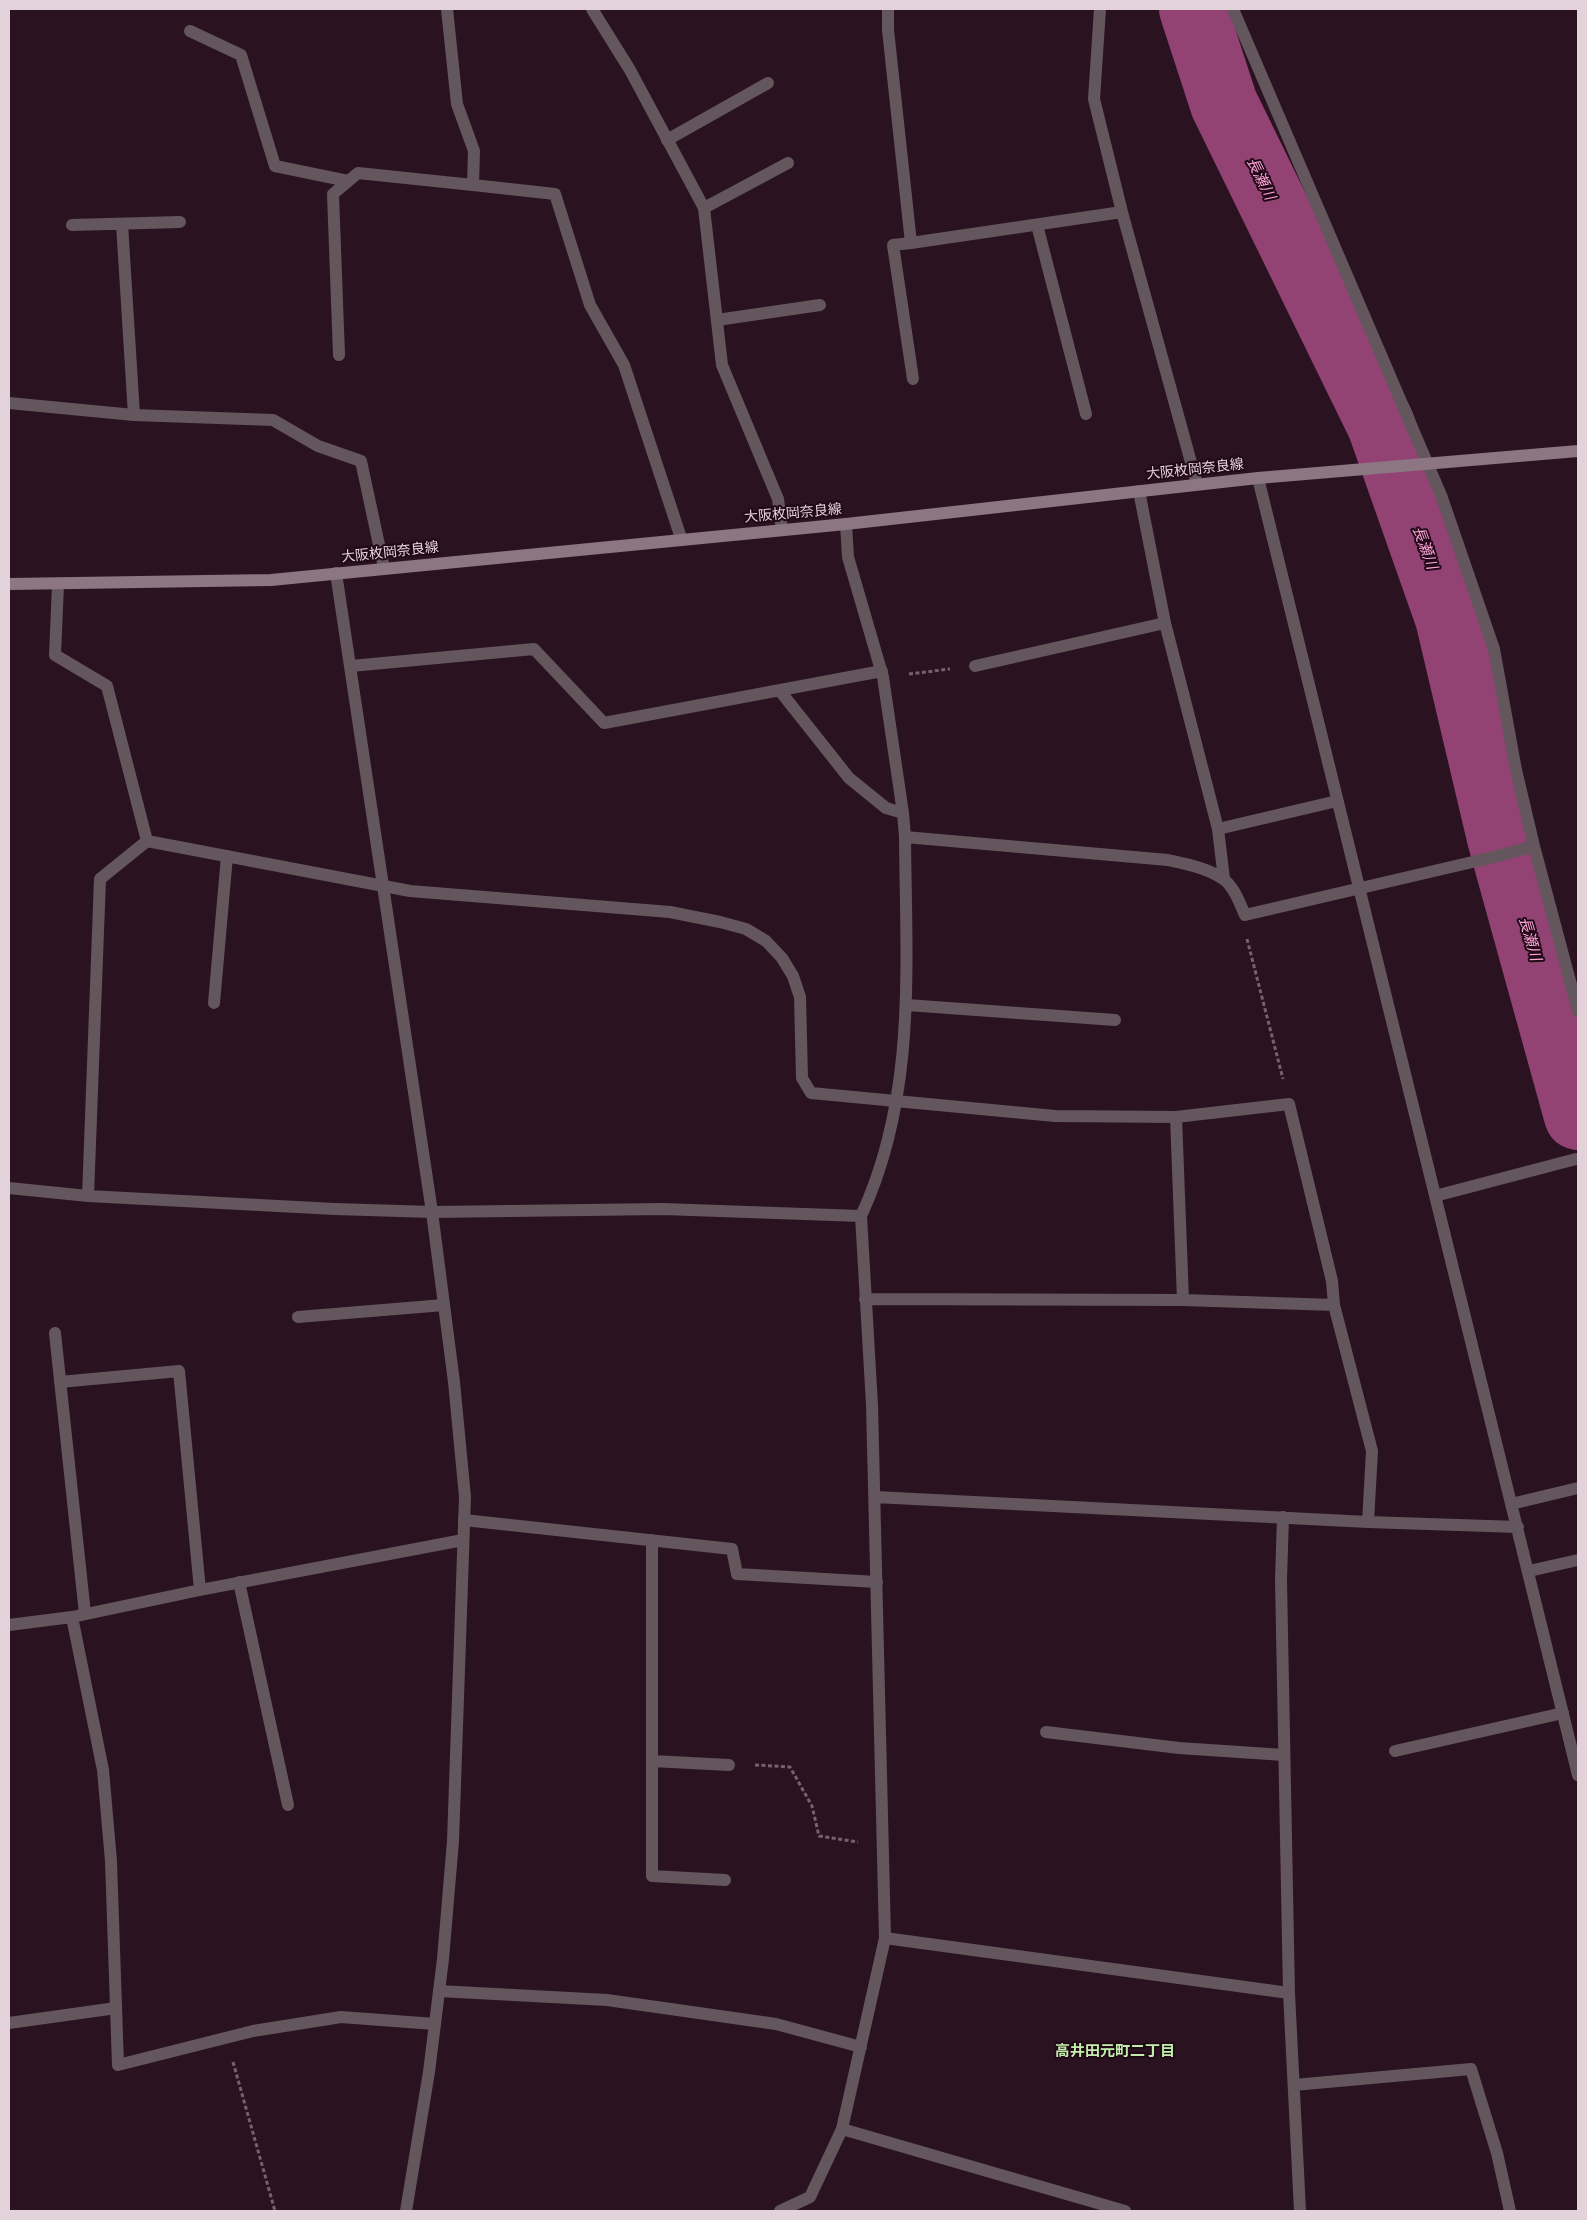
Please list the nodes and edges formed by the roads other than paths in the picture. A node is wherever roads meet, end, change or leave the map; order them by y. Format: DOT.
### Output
graph roads {
  1 [pos="447,9"];
  2 [pos="592,9"];
  3 [pos="888,9"];
  4 [pos="1100,9"];
  5 [pos="1233,9"];
  6 [pos="190,31"];
  7 [pos="768,84"];
  8 [pos="667,140"];
  9 [pos="788,163"];
  10 [pos="348,181"];
  11 [pos="473,185"];
  12 [pos="704,208"];
  13 [pos="1122,212"];
  14 [pos="180,222"];
  15 [pos="122,224"];
  16 [pos="72,225"];
  17 [pos="1037,225"];
  18 [pos="911,243"];
  19 [pos="820,305"];
  20 [pos="717,320"];
  21 [pos="339,355"];
  22 [pos="913,378"];
  23 [pos="9,403"];
  24 [pos="1086,414"];
  25 [pos="134,415"];
  26 [pos="1578,451"];
  27 [pos="1427,463"];
  28 [pos="1258,478"];
  29 [pos="1197,484"];
  30 [pos="1139,491"];
  31 [pos="846,524"];
  32 [pos="782,530"];
  33 [pos="681,538"];
  34 [pos="384,568"];
  35 [pos="336,573"];
  36 [pos="9,584"];
  37 [pos="58,584"];
  38 [pos="1165,623"];
  39 [pos="351,666"];
  40 [pos="975,666"];
  41 [pos="882,674"];
  42 [pos="780,691"];
  43 [pos="1337,801"];
  44 [pos="903,813"];
  45 [pos="1218,828"];
  46 [pos="904,837"];
  47 [pos="147,841"];
  48 [pos="1534,846"];
  49 [pos="227,856"];
  50 [pos="1224,879"];
  51 [pos="384,886"];
  52 [pos="1359,889"];
  53 [pos="214,1002"];
  54 [pos="907,1005"];
  55 [pos="1578,1011"];
  56 [pos="1114,1020"];
  57 [pos="898,1100"];
  58 [pos="1176,1117"];
  59 [pos="1576,1159"];
  60 [pos="9,1188"];
  61 [pos="88,1196"];
  62 [pos="1435,1196"];
  63 [pos="432,1212"];
  64 [pos="861,1216"];
  65 [pos="866,1299"];
  66 [pos="1183,1300"];
  67 [pos="444,1305"];
  68 [pos="1334,1305"];
  69 [pos="298,1317"];
  70 [pos="55,1333"];
  71 [pos="60,1382"];
  72 [pos="1578,1488"];
  73 [pos="875,1497"];
  74 [pos="1511,1504"];
  75 [pos="1283,1517"];
  76 [pos="464,1520"];
  77 [pos="1368,1522"];
  78 [pos="1518,1527"];
  79 [pos="464,1540"];
  80 [pos="652,1540"];
  81 [pos="1578,1560"];
  82 [pos="1529,1571"];
  83 [pos="239,1582"];
  84 [pos="877,1582"];
  85 [pos="200,1590"];
  86 [pos="85,1614"];
  87 [pos="72,1617"];
  88 [pos="9,1625"];
  89 [pos="1563,1713"];
  90 [pos="1046,1732"];
  91 [pos="1395,1751"];
  92 [pos="1284,1755"];
  93 [pos="652,1761"];
  94 [pos="729,1765"];
  95 [pos="1578,1775"];
  96 [pos="288,1806"];
  97 [pos="725,1880"];
  98 [pos="885,1938"];
  99 [pos="439,1991"];
  100 [pos="1289,1993"];
  101 [pos="116,2008"];
  102 [pos="9,2023"];
  103 [pos="435,2024"];
  104 [pos="861,2047"];
  105 [pos="1294,2085"];
  106 [pos="842,2130"];
  107 [pos="406,2211"];
  108 [pos="780,2211"];
  109 [pos="1125,2211"];
  110 [pos="1300,2211"];
  111 [pos="1510,2211"];
  1 -- 11 [label="street"];
  2 -- 8 [label="street"];
  3 -- 18 [label="street"];
  4 -- 13 [label="street"];
  5 -- 27 [label="street"];
  6 -- 10 [label="street"];
  7 -- 8 [label="street"];
  8 -- 12 [label="street"];
  9 -- 12 [label="street"];
  10 -- 11 [label="street"];
  10 -- 21 [label="street"];
  11 -- 33 [label="street"];
  12 -- 20 [label="street"];
  13 -- 17 [label="street"];
  13 -- 29 [label="street"];
  14 -- 15 [label="street"];
  15 -- 16 [label="street"];
  15 -- 25 [label="street"];
  17 -- 18 [label="street"];
  17 -- 24 [label="street"];
  18 -- 22 [label="street"];
  19 -- 20 [label="street"];
  20 -- 32 [label="street"];
  23 -- 25 [label="street"];
  25 -- 34 [label="street"];
  26 -- 27 [label="main road, 大阪枚岡奈良線"];
  27 -- 28 [label="main road, 大阪枚岡奈良線"];
  27 -- 48 [label="street"];
  28 -- 29 [label="main road, 大阪枚岡奈良線"];
  28 -- 43 [label="street"];
  29 -- 30 [label="main road, 大阪枚岡奈良線"];
  30 -- 31 [label="main road, 大阪枚岡奈良線"];
  30 -- 38 [label="street"];
  31 -- 32 [label="main road, 大阪枚岡奈良線"];
  31 -- 41 [label="street"];
  32 -- 33 [label="main road, 大阪枚岡奈良線"];
  33 -- 34 [label="main road, 大阪枚岡奈良線"];
  34 -- 35 [label="main road, 大阪枚岡奈良線"];
  35 -- 37 [label="main road, 大阪枚岡奈良線"];
  35 -- 39 [label="street"];
  36 -- 37 [label="main road, 大阪枚岡奈良線"];
  37 -- 47 [label="street"];
  38 -- 40 [label="street"];
  38 -- 45 [label="street"];
  39 -- 42 [label="street"];
  39 -- 51 [label="street"];
  41 -- 42 [label="street"];
  41 -- 44 [label="street"];
  42 -- 44 [label="street"];
  43 -- 45 [label="street"];
  43 -- 52 [label="street"];
  44 -- 46 [label="street"];
  45 -- 50 [label="street"];
  46 -- 50 [label="street"];
  46 -- 54 [label="street"];
  47 -- 49 [label="street"];
  47 -- 61 [label="street"];
  48 -- 52 [label="street"];
  48 -- 55 [label="street"];
  49 -- 51 [label="street"];
  49 -- 53 [label="street"];
  50 -- 52 [label="street"];
  51 -- 57 [label="street"];
  51 -- 63 [label="street"];
  52 -- 62 [label="street"];
  54 -- 56 [label="street"];
  54 -- 57 [label="street"];
  57 -- 58 [label="street"];
  57 -- 64 [label="street"];
  58 -- 66 [label="street"];
  58 -- 68 [label="street"];
  59 -- 62 [label="street"];
  60 -- 61 [label="street"];
  61 -- 63 [label="street"];
  62 -- 74 [label="street"];
  63 -- 64 [label="street"];
  63 -- 67 [label="street"];
  64 -- 65 [label="street"];
  65 -- 66 [label="street"];
  65 -- 73 [label="street"];
  66 -- 68 [label="street"];
  67 -- 69 [label="street"];
  67 -- 76 [label="street"];
  68 -- 77 [label="street"];
  70 -- 71 [label="street"];
  71 -- 85 [label="street"];
  71 -- 86 [label="street"];
  72 -- 74 [label="street"];
  73 -- 75 [label="street"];
  73 -- 84 [label="street"];
  74 -- 78 [label="street"];
  75 -- 77 [label="street"];
  75 -- 92 [label="street"];
  76 -- 79 [label="street"];
  76 -- 80 [label="street"];
  77 -- 78 [label="street"];
  78 -- 82 [label="street"];
  79 -- 83 [label="street"];
  79 -- 99 [label="street"];
  80 -- 84 [label="street"];
  80 -- 93 [label="street"];
  81 -- 82 [label="street"];
  82 -- 89 [label="street"];
  83 -- 85 [label="street"];
  83 -- 96 [label="street"];
  84 -- 98 [label="street"];
  85 -- 86 [label="street"];
  86 -- 87 [label="street"];
  87 -- 88 [label="street"];
  87 -- 101 [label="street"];
  89 -- 91 [label="street"];
  89 -- 95 [label="street"];
  90 -- 92 [label="street"];
  92 -- 100 [label="street"];
  93 -- 94 [label="street"];
  93 -- 97 [label="street"];
  98 -- 100 [label="street"];
  98 -- 104 [label="street"];
  99 -- 103 [label="street"];
  99 -- 104 [label="street"];
  100 -- 105 [label="street"];
  101 -- 102 [label="street"];
  101 -- 103 [label="street"];
  103 -- 107 [label="street"];
  104 -- 106 [label="street"];
  105 -- 110 [label="street"];
  105 -- 111 [label="street"];
  106 -- 108 [label="street"];
  106 -- 109 [label="street"];
}
